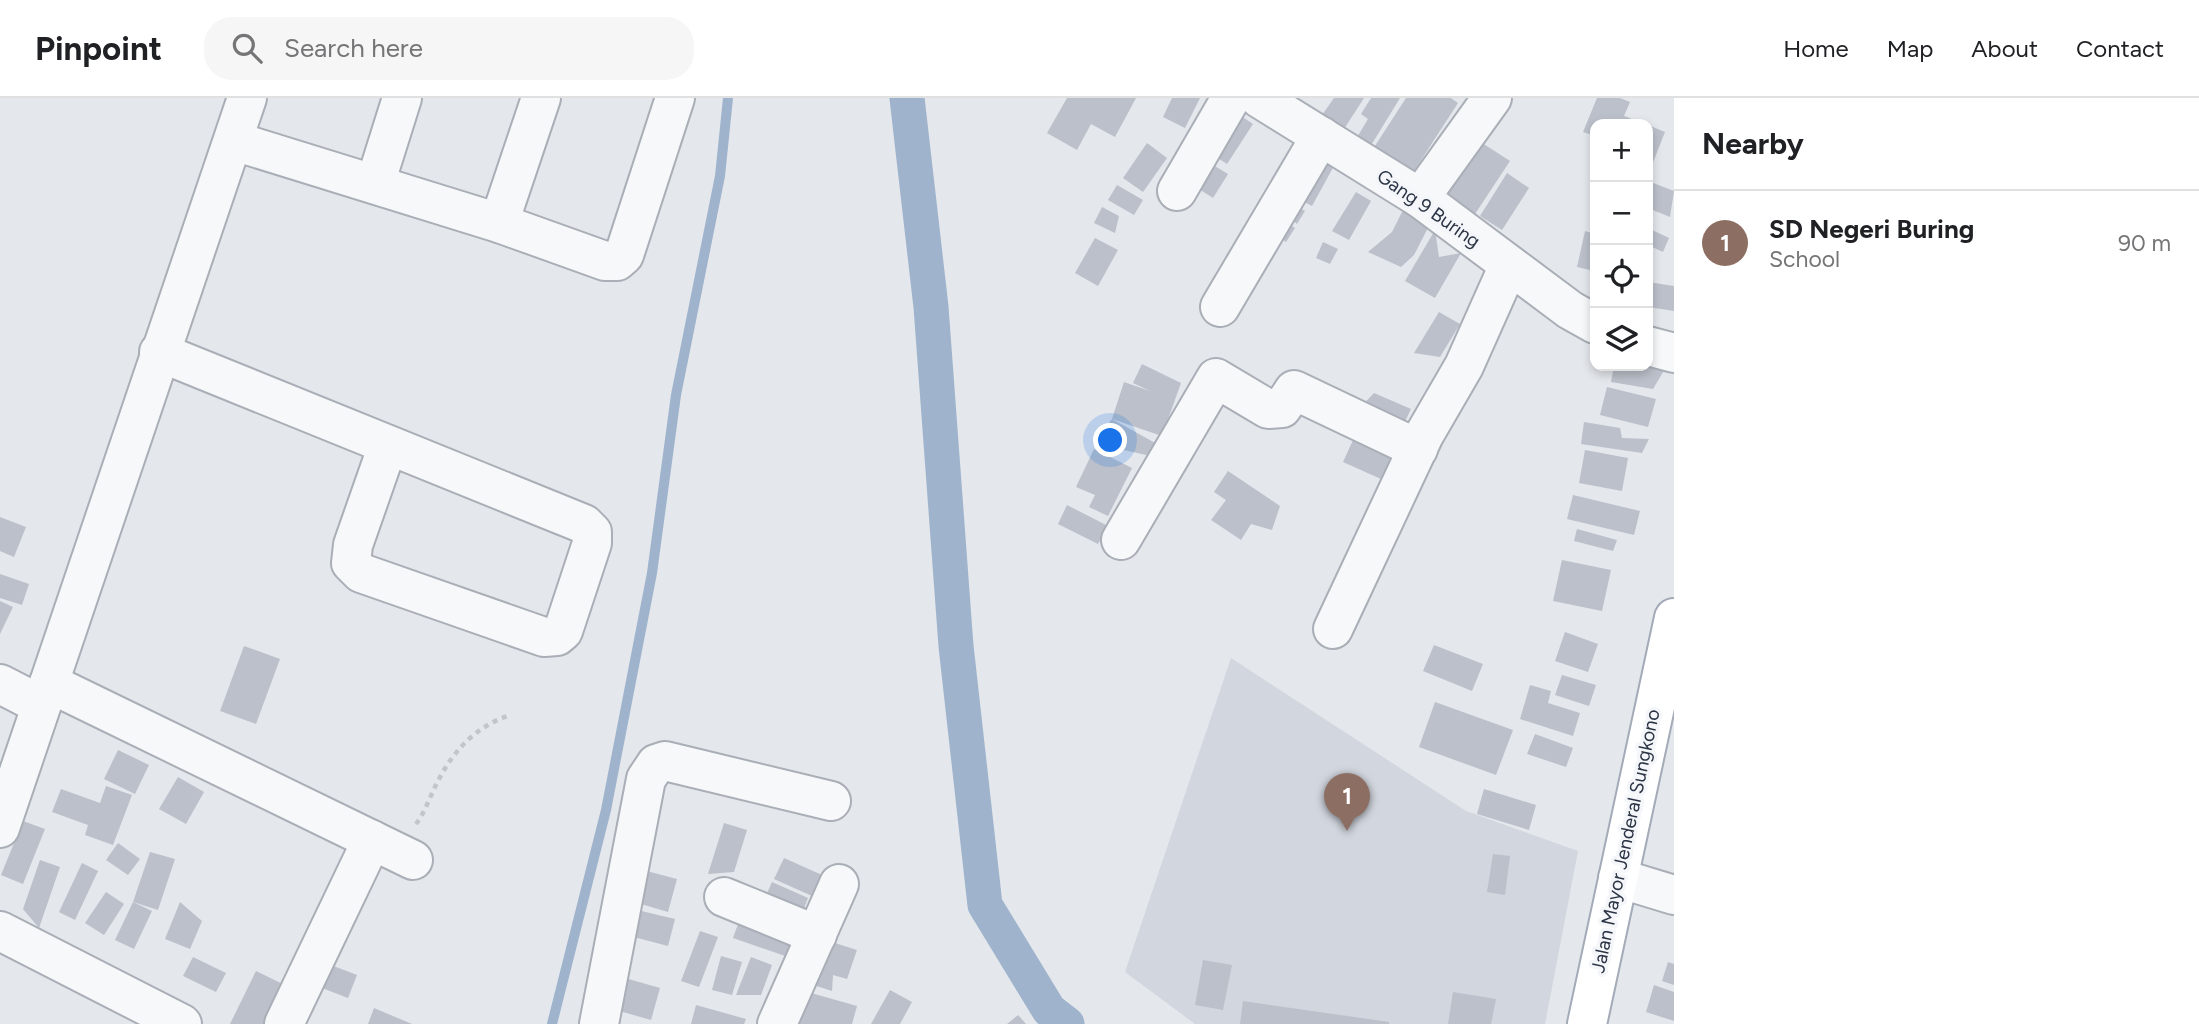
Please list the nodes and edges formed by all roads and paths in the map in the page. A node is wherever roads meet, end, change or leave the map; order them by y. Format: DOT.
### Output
graph roads {
  1 [pos="247,98"];
  2 [pos="402,98"];
  3 [pos="541,98"];
  4 [pos="675,98"];
  5 [pos="1231,98"];
  6 [pos="1259,98"];
  7 [pos="1492,98"];
  8 [pos="1321,136"];
  9 [pos="234,141"];
  10 [pos="374,184"];
  11 [pos="1177,191"];
  12 [pos="1420,198"];
  13 [pos="499,223"];
  14 [pos="1508,265"];
  15 [pos="1220,307"];
  16 [pos="1590,321"];
  17 [pos="1653,347"];
  18 [pos="159,352"];
  19 [pos="1674,353"];
  20 [pos="388,445"];
  21 [pos="1418,449"];
  22 [pos="1121,540"];
  23 [pos="1674,618"];
  24 [pos="1333,629"];
  25 [pos="0,684"];
  26 [pos="45,694"];
  27 [pos="508,716"];
  28 [pos="831,801"];
  29 [pos="0,828"];
  30 [pos="390,849"];
  31 [pos="839,884"];
  32 [pos="1651,887"];
  33 [pos="724,897"];
  34 [pos="0,931"];
  35 [pos="817,935"];
  36 [pos="182,1024"];
  37 [pos="284,1024"];
  38 [pos="599,1024"];
  39 [pos="777,1024"];
  40 [pos="1587,1024"];
  1 -- 9 [label="street"];
  2 -- 10 [label="street"];
  3 -- 13 [label="street"];
  4 -- 13 [label="street"];
  5 -- 11 [label="street"];
  6 -- 8 [label="street, Gang 9 Buring"];
  7 -- 12 [label="street"];
  8 -- 12 [label="street, Gang 9 Buring"];
  8 -- 15 [label="street"];
  9 -- 10 [label="street"];
  9 -- 18 [label="street"];
  10 -- 13 [label="street"];
  12 -- 14 [label="street, Gang 9 Buring"];
  14 -- 16 [label="street, Gang 9 Buring"];
  14 -- 21 [label="street"];
  17 -- 19 [label="street"];
  18 -- 20 [label="street"];
  18 -- 26 [label="street"];
  20 -- 20 [label="street"];
  21 -- 22 [label="street"];
  21 -- 24 [label="street"];
  23 -- 32 [label="main road, Jalan Mayor Jenderal Sungkono"];
  25 -- 26 [label="street"];
  26 -- 29 [label="street"];
  26 -- 30 [label="street"];
  27 -- 30 [label="path"];
  28 -- 38 [label="street"];
  30 -- 37 [label="street"];
  31 -- 35 [label="street"];
  32 -- 40 [label="main road, Jalan Mayor Jenderal Sungkono"];
  33 -- 35 [label="street"];
  34 -- 36 [label="street"];
  35 -- 39 [label="street"];
}
